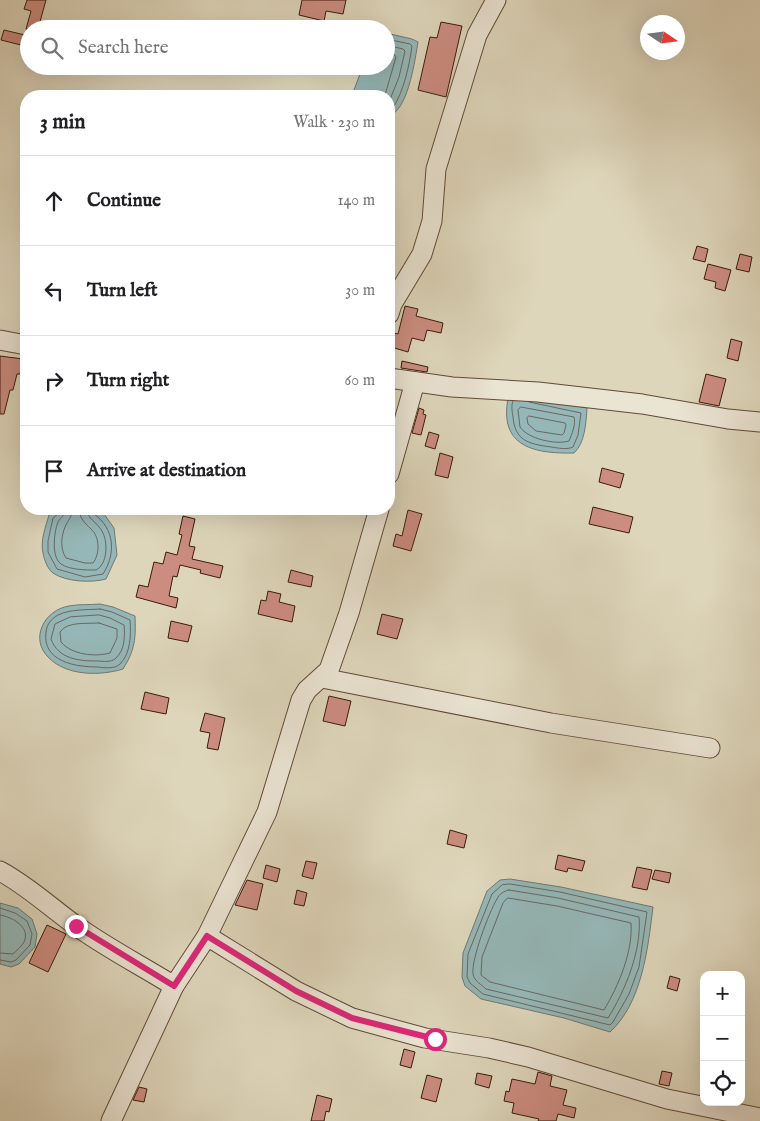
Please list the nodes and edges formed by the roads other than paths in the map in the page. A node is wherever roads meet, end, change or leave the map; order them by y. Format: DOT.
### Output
graph roads {
  1 [pos="496,0"];
  2 [pos="395,299"];
  3 [pos="0,340"];
  4 [pos="20,345"];
  5 [pos="395,379"];
  6 [pos="415,382"];
  7 [pos="760,422"];
  8 [pos="395,453"];
  9 [pos="377,515"];
  10 [pos="322,678"];
  11 [pos="710,748"];
  12 [pos="0,871"];
  13 [pos="207,936"];
  14 [pos="174,986"];
  15 [pos="760,1118"];
  16 [pos="111,1121"];
  1 -- 2 [label="street"];
  3 -- 4 [label="street"];
  5 -- 6 [label="street"];
  6 -- 7 [label="street"];
  6 -- 8 [label="street"];
  9 -- 10 [label="street"];
  10 -- 11 [label="street"];
  10 -- 13 [label="street"];
  12 -- 14 [label="street"];
  13 -- 14 [label="street"];
  13 -- 15 [label="street"];
  14 -- 16 [label="street"];
}
